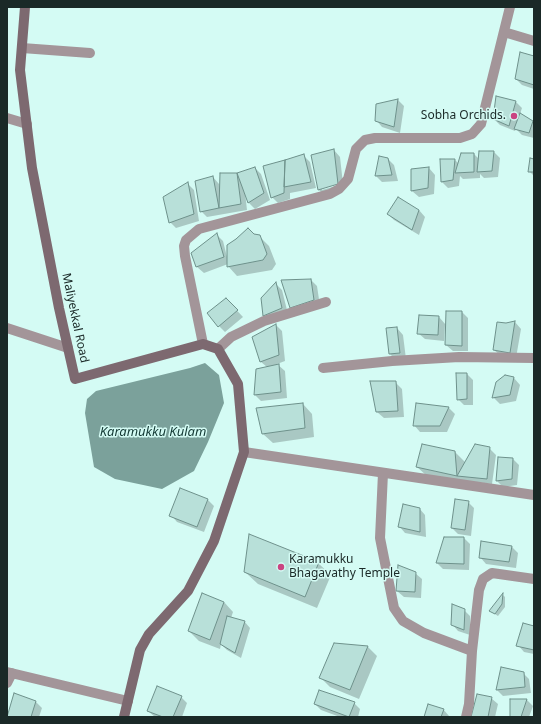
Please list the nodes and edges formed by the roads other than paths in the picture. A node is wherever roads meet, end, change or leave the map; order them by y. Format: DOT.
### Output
graph roads {
  1 [pos="25,7"];
  2 [pos="510,7"];
  3 [pos="504,32"];
  4 [pos="534,41"];
  5 [pos="22,48"];
  6 [pos="90,53"];
  7 [pos="7,118"];
  8 [pos="27,124"];
  9 [pos="326,302"];
  10 [pos="7,328"];
  11 [pos="203,344"];
  12 [pos="68,348"];
  13 [pos="218,349"];
  14 [pos="534,358"];
  15 [pos="323,368"];
  16 [pos="244,452"];
  17 [pos="384,473"];
  18 [pos="534,495"];
  19 [pos="534,579"];
  20 [pos="472,651"];
  21 [pos="9,672"];
  22 [pos="7,683"];
  23 [pos="128,701"];
  24 [pos="124,717"];
  25 [pos="466,717"];
  1 -- 5 [label="street, Maliyekkal Road"];
  2 -- 3 [label="street"];
  3 -- 4 [label="street"];
  3 -- 11 [label="street"];
  5 -- 6 [label="street"];
  5 -- 8 [label="street, Maliyekkal Road"];
  7 -- 8 [label="street"];
  8 -- 12 [label="street, Maliyekkal Road"];
  9 -- 13 [label="street"];
  10 -- 12 [label="street"];
  11 -- 12 [label="street, Maliyekkal Road"];
  11 -- 13 [label="street"];
  13 -- 16 [label="street"];
  14 -- 15 [label="street"];
  16 -- 17 [label="street"];
  16 -- 23 [label="street"];
  17 -- 18 [label="street"];
  17 -- 20 [label="street"];
  19 -- 20 [label="street"];
  20 -- 25 [label="street"];
  21 -- 22 [label="street"];
  21 -- 23 [label="street"];
  23 -- 24 [label="street"];
}
